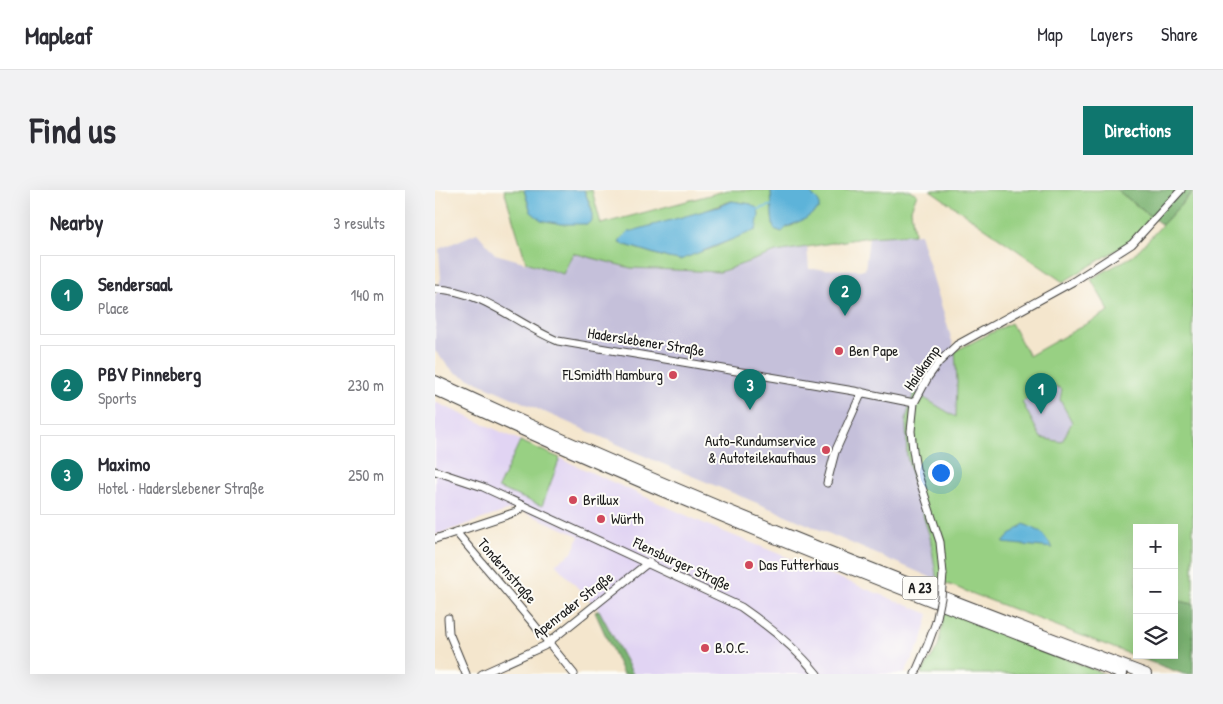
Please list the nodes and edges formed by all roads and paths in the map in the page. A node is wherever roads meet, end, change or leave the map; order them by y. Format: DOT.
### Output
graph roads {
  1 [pos="1181,190"];
  2 [pos="435,289"];
  3 [pos="435,373"];
  4 [pos="435,381"];
  5 [pos="435,390"];
  6 [pos="862,392"];
  7 [pos="474,399"];
  8 [pos="914,403"];
  9 [pos="435,470"];
  10 [pos="827,483"];
  11 [pos="523,506"];
  12 [pos="456,532"];
  13 [pos="435,539"];
  14 [pos="649,562"];
  15 [pos="448,618"];
  16 [pos="549,642"];
  17 [pos="467,674"];
  18 [pos="482,674"];
  19 [pos="574,674"];
  20 [pos="817,674"];
  21 [pos="915,674"];
  22 [pos="1122,674"];
  23 [pos="1146,674"];
  1 -- 8 [label="street, Haidkamp"];
  2 -- 6 [label="street, Haderslebener Straße"];
  3 -- 7 [label="highway"];
  4 -- 7 [label="highway, A 23"];
  5 -- 22 [label="highway, A 23"];
  6 -- 8 [label="street, Haderslebener Straße"];
  6 -- 10 [label="street"];
  7 -- 23 [label="highway, A 23"];
  8 -- 21 [label="street, Haidkamp, bridge"];
  9 -- 11 [label="street, Flensburger Straße"];
  11 -- 12 [label="street, Tondernstraße"];
  11 -- 14 [label="street, Flensburger Straße"];
  12 -- 13 [label="street, Tondernstraße"];
  12 -- 16 [label="street, Tondernstraße"];
  14 -- 16 [label="street, Apenrader Straße"];
  14 -- 20 [label="street, Flensburger Straße"];
  15 -- 17 [label="street"];
  16 -- 18 [label="street, Apenrader Straße"];
  16 -- 19 [label="street, Tondernstraße"];
}
